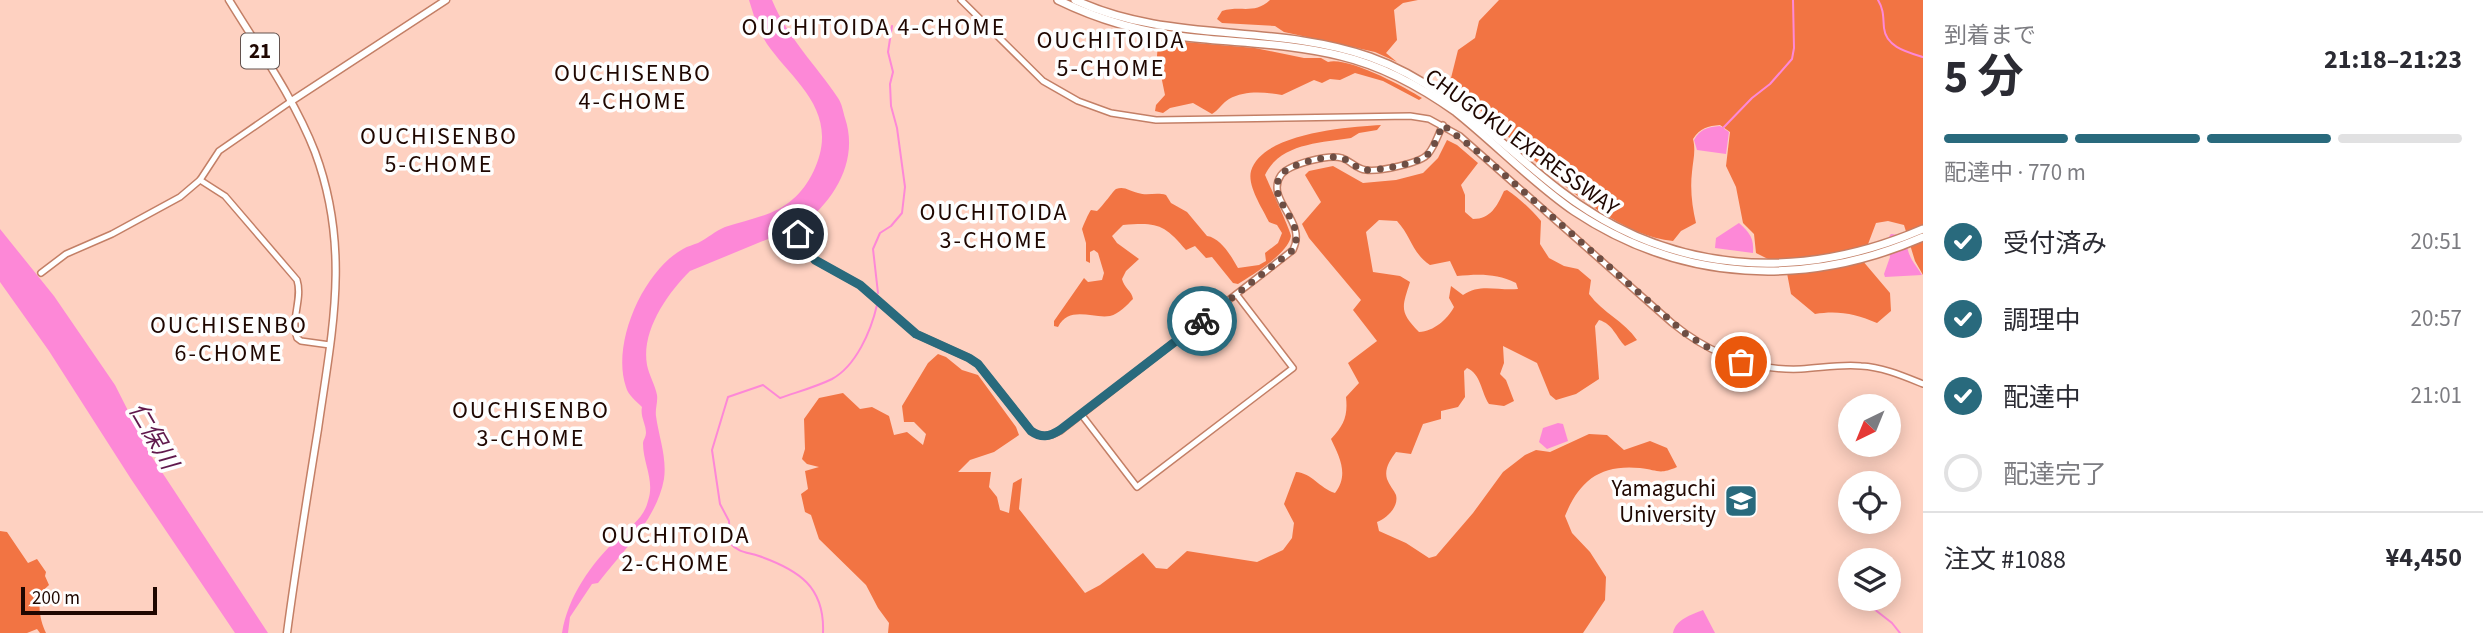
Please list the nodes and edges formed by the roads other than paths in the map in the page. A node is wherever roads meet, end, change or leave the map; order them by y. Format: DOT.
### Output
graph roads {
  1 [pos="229,0"];
  2 [pos="446,0"];
  3 [pos="961,0"];
  4 [pos="1058,0"];
  5 [pos="1075,0"];
  6 [pos="290,102"];
  7 [pos="1443,125"];
  8 [pos="200,180"];
  9 [pos="1923,229"];
  10 [pos="798,234"];
  11 [pos="1923,237"];
  12 [pos="1910,238"];
  13 [pos="1881,249"];
  14 [pos="41,273"];
  15 [pos="1237,295"];
  16 [pos="330,345"];
  17 [pos="1923,384"];
  18 [pos="1081,414"];
  19 [pos="287,633"];
  1 -- 6 [label="main road, 21"];
  2 -- 6 [label="main road"];
  3 -- 7 [label="street"];
  4 -- 13 [label="highway, CHUGOKU EXPRESSWAY"];
  5 -- 13 [label="highway, CHUGOKU EXPRESSWAY"];
  6 -- 8 [label="street"];
  6 -- 16 [label="main road, 21"];
  7 -- 15 [label="street"];
  7 -- 17 [label="street"];
  8 -- 14 [label="street"];
  8 -- 16 [label="street"];
  9 -- 12 [label="highway, CHUGOKU EXPRESSWAY"];
  10 -- 18 [label="street"];
  11 -- 12 [label="highway, CHUGOKU EXPRESSWAY"];
  12 -- 13 [label="highway, CHUGOKU EXPRESSWAY"];
  15 -- 18 [label="street"];
  15 -- 18 [label="street"];
  16 -- 19 [label="main road, 21"];
}
